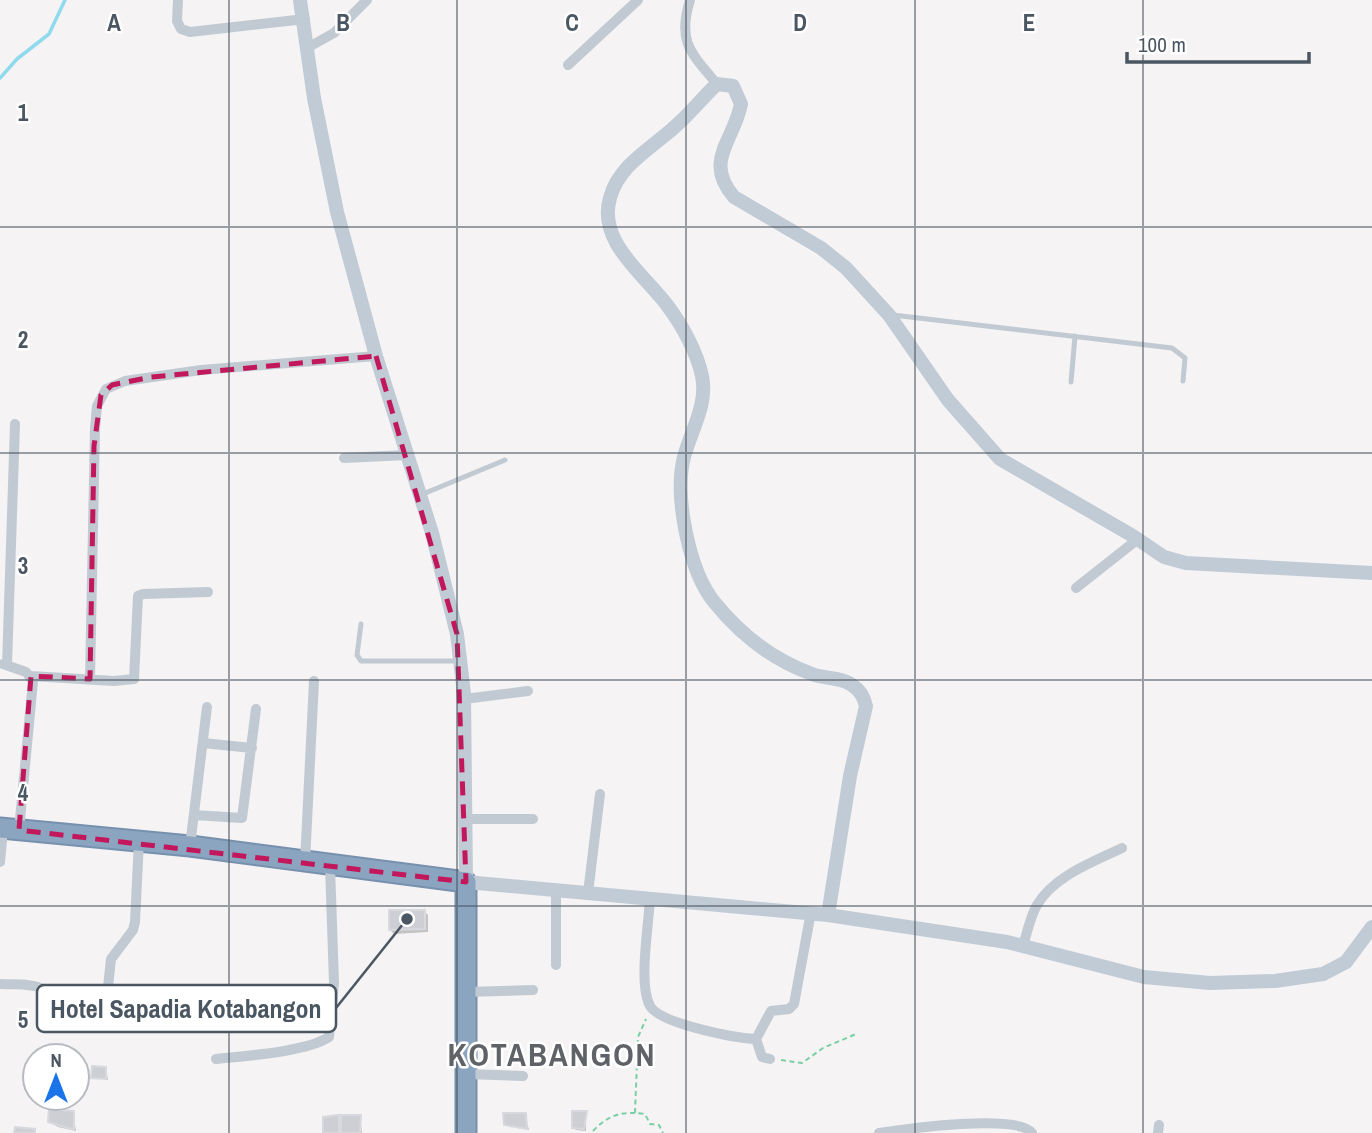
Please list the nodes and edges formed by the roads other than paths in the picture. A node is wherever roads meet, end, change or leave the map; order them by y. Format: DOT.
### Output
graph roads {
  1 [pos="178,0"];
  2 [pos="300,0"];
  3 [pos="367,0"];
  4 [pos="638,0"];
  5 [pos="690,0"];
  6 [pos="304,19"];
  7 [pos="307,48"];
  8 [pos="568,65"];
  9 [pos="717,84"];
  10 [pos="889,315"];
  11 [pos="1075,336"];
  12 [pos="376,356"];
  13 [pos="1184,381"];
  14 [pos="1071,382"];
  15 [pos="15,424"];
  16 [pos="407,455"];
  17 [pos="344,458"];
  18 [pos="505,460"];
  19 [pos="420,495"];
  20 [pos="1138,539"];
  21 [pos="1372,573"];
  22 [pos="1076,588"];
  23 [pos="208,592"];
  24 [pos="361,624"];
  25 [pos="461,661"];
  26 [pos="4,664"];
  27 [pos="32,677"];
  28 [pos="90,679"];
  29 [pos="314,681"];
  30 [pos="528,691"];
  31 [pos="464,699"];
  32 [pos="207,707"];
  33 [pos="256,709"];
  34 [pos="203,743"];
  35 [pos="252,748"];
  36 [pos="600,794"];
  37 [pos="194,815"];
  38 [pos="465,819"];
  39 [pos="534,819"];
  40 [pos="8,829"];
  41 [pos="139,841"];
  42 [pos="190,846"];
  43 [pos="1122,848"];
  44 [pos="0,862"];
  45 [pos="305,862"];
  46 [pos="330,866"];
  47 [pos="466,882"];
  48 [pos="555,890"];
  49 [pos="588,893"];
  50 [pos="650,898"];
  51 [pos="811,912"];
  52 [pos="828,915"];
  53 [pos="1372,927"];
  54 [pos="1023,946"];
  55 [pos="555,965"];
  56 [pos="0,984"];
  57 [pos="533,990"];
  58 [pos="465,992"];
  59 [pos="756,1040"];
  60 [pos="216,1059"];
  61 [pos="769,1059"];
  62 [pos="466,1074"];
  63 [pos="523,1076"];
  64 [pos="466,1133"];
  65 [pos="879,1133"];
  66 [pos="1032,1133"];
  1 -- 6 [label="street"];
  2 -- 6 [label="street"];
  3 -- 7 [label="street"];
  4 -- 8 [label="street"];
  5 -- 9 [label="street"];
  6 -- 7 [label="street"];
  7 -- 12 [label="street"];
  9 -- 10 [label="street"];
  9 -- 52 [label="street"];
  10 -- 11 [label="lane"];
  10 -- 20 [label="street"];
  11 -- 13 [label="lane"];
  11 -- 14 [label="lane"];
  12 -- 16 [label="street"];
  12 -- 28 [label="street"];
  15 -- 26 [label="street"];
  16 -- 17 [label="street"];
  16 -- 19 [label="street"];
  18 -- 19 [label="lane"];
  19 -- 25 [label="street"];
  20 -- 21 [label="street"];
  20 -- 22 [label="street"];
  23 -- 28 [label="street"];
  24 -- 25 [label="lane"];
  25 -- 31 [label="street"];
  26 -- 27 [label="street"];
  27 -- 28 [label="street"];
  27 -- 40 [label="street"];
  29 -- 45 [label="street"];
  30 -- 31 [label="street"];
  31 -- 38 [label="street"];
  32 -- 34 [label="street"];
  33 -- 35 [label="street"];
  34 -- 35 [label="street"];
  34 -- 37 [label="street"];
  35 -- 37 [label="street"];
  36 -- 49 [label="street"];
  37 -- 42 [label="street"];
  38 -- 39 [label="street"];
  38 -- 47 [label="street"];
  40 -- 41 [label="highway"];
  40 -- 44 [label="street"];
  41 -- 42 [label="highway"];
  41 -- 56 [label="street"];
  42 -- 45 [label="highway"];
  43 -- 54 [label="street"];
  45 -- 46 [label="highway"];
  46 -- 47 [label="highway"];
  46 -- 60 [label="street"];
  47 -- 48 [label="street"];
  47 -- 58 [label="highway"];
  48 -- 49 [label="street"];
  48 -- 55 [label="street"];
  49 -- 50 [label="street"];
  50 -- 51 [label="street"];
  50 -- 59 [label="street"];
  51 -- 52 [label="street"];
  51 -- 59 [label="street"];
  52 -- 54 [label="street"];
  53 -- 54 [label="street"];
  57 -- 58 [label="street"];
  58 -- 62 [label="highway"];
  59 -- 61 [label="street"];
  62 -- 63 [label="street"];
  62 -- 64 [label="highway"];
  65 -- 66 [label="street"];
}
